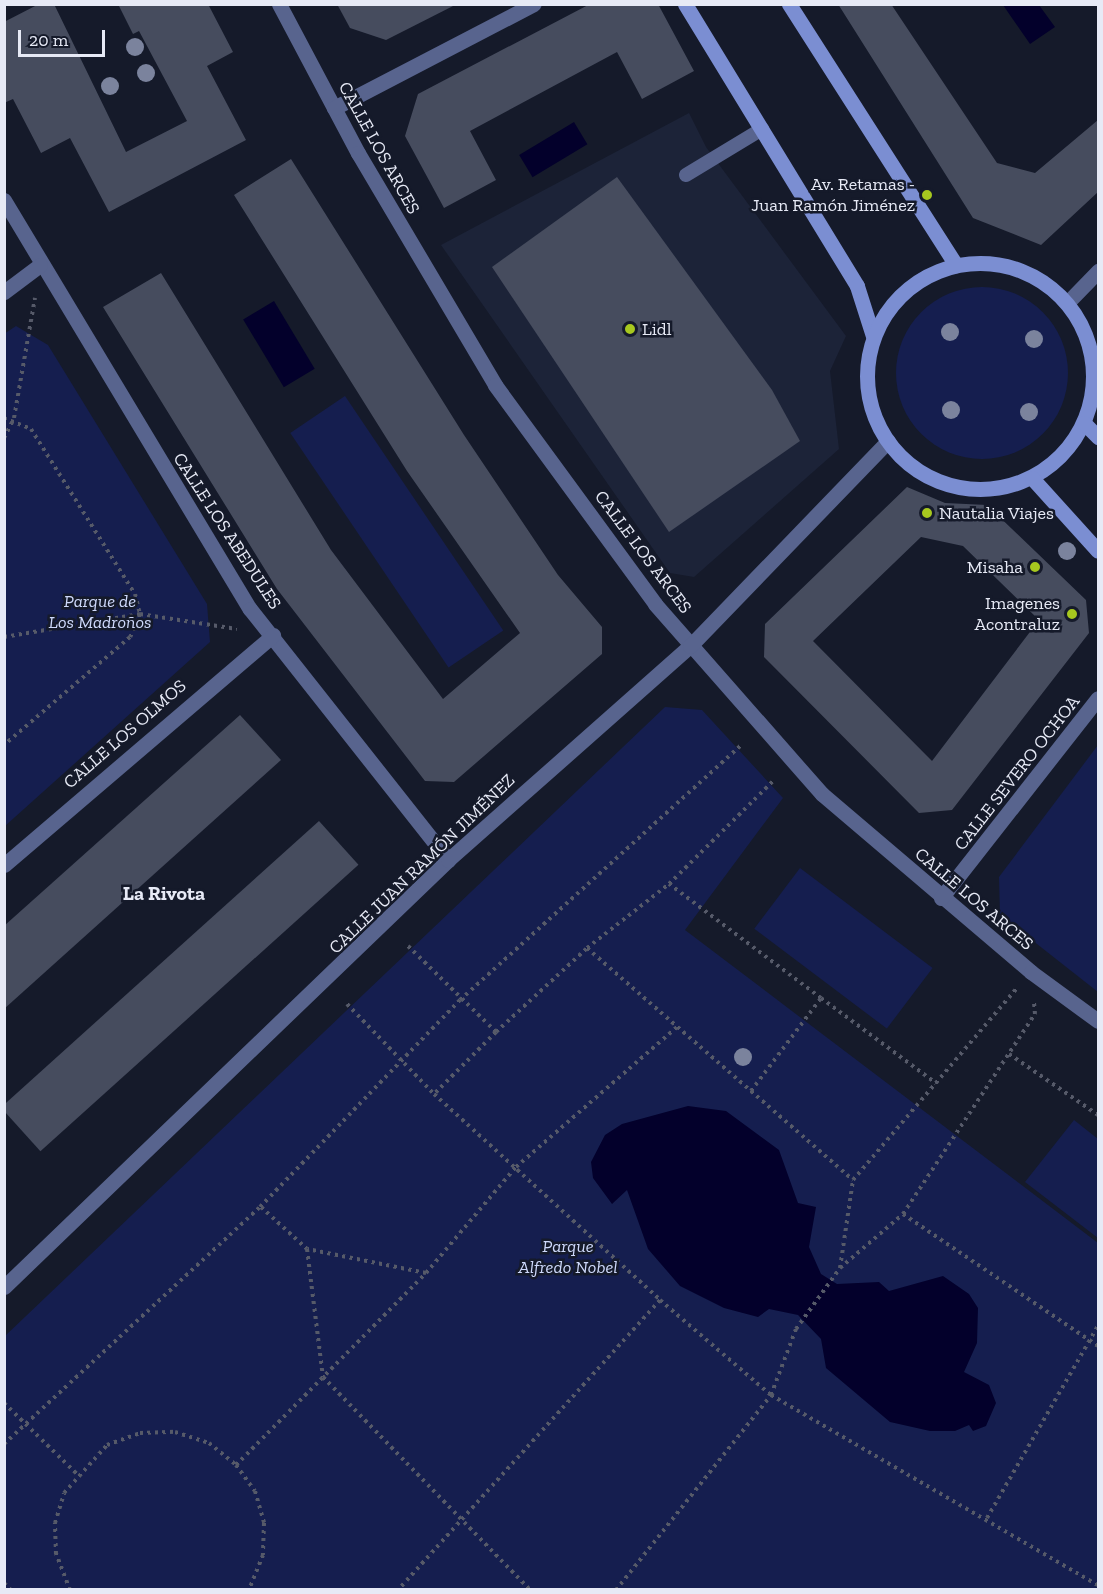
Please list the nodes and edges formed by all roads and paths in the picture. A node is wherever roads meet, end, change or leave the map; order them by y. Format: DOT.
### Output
graph roads {
  1 [pos="279,4"];
  2 [pos="534,4"];
  3 [pos="685,4"];
  4 [pos="789,4"];
  5 [pos="334,108"];
  6 [pos="762,129"];
  7 [pos="686,175"];
  8 [pos="4,200"];
  9 [pos="956,265"];
  10 [pos="40,266"];
  11 [pos="1098,271"];
  12 [pos="4,292"];
  13 [pos="1067,303"];
  14 [pos="873,336"];
  15 [pos="4,418"];
  16 [pos="14,418"];
  17 [pos="1084,423"];
  18 [pos="1098,437"];
  19 [pos="4,438"];
  20 [pos="888,441"];
  21 [pos="1032,478"];
  22 [pos="1098,551"];
  23 [pos="140,614"];
  24 [pos="273,635"];
  25 [pos="4,637"];
  26 [pos="690,646"];
  27 [pos="1098,698"];
  28 [pos="4,745"];
  29 [pos="741,745"];
  30 [pos="774,780"];
  31 [pos="448,860"];
  32 [pos="4,865"];
  33 [pos="669,884"];
  34 [pos="941,898"];
  35 [pos="408,946"];
  36 [pos="587,948"];
  37 [pos="1031,972"];
  38 [pos="821,998"];
  39 [pos="460,1000"];
  40 [pos="348,1004"];
  41 [pos="1098,1020"];
  42 [pos="677,1027"];
  43 [pos="496,1032"];
  44 [pos="1009,1054"];
  45 [pos="403,1059"];
  46 [pos="936,1083"];
  47 [pos="751,1091"];
  48 [pos="434,1094"];
  49 [pos="1098,1116"];
  50 [pos="516,1167"];
  51 [pos="853,1180"];
  52 [pos="260,1207"];
  53 [pos="903,1214"];
  54 [pos="307,1249"];
  55 [pos="840,1268"];
  56 [pos="426,1273"];
  57 [pos="4,1287"];
  58 [pos="660,1300"];
  59 [pos="1098,1326"];
  60 [pos="1088,1340"];
  61 [pos="1098,1346"];
  62 [pos="323,1377"];
  63 [pos="771,1395"];
  64 [pos="4,1404"];
  65 [pos="24,1426"];
  66 [pos="4,1444"];
  67 [pos="236,1465"];
  68 [pos="77,1474"];
  69 [pos="463,1517"];
  70 [pos="987,1518"];
  71 [pos="4,1583"];
  72 [pos="1098,1585"];
  73 [pos="11,1590"];
  74 [pos="70,1590"];
  75 [pos="249,1590"];
  76 [pos="398,1590"];
  77 [pos="530,1590"];
  78 [pos="616,1590"];
  1 -- 5 [label="street, CALLE LOS ARCES"];
  2 -- 5 [label="street"];
  3 -- 6 [label="street"];
  4 -- 9 [label="street"];
  5 -- 26 [label="street, CALLE LOS ARCES"];
  6 -- 7 [label="lane"];
  6 -- 14 [label="street"];
  8 -- 10 [label="street, CALLE LOS ABEDULES"];
  9 -- 13 [label="street"];
  9 -- 14 [label="street"];
  10 -- 12 [label="street"];
  10 -- 16 [label="path"];
  10 -- 24 [label="street, CALLE LOS ABEDULES"];
  11 -- 13 [label="street"];
  13 -- 17 [label="street"];
  14 -- 20 [label="street"];
  15 -- 16 [label="path"];
  16 -- 19 [label="path"];
  16 -- 23 [label="path"];
  17 -- 18 [label="street"];
  17 -- 21 [label="street"];
  20 -- 21 [label="street"];
  20 -- 26 [label="street, CALLE JUAN RAMÓN JIMÉNEZ"];
  21 -- 22 [label="street"];
  23 -- 24 [label="path"];
  23 -- 25 [label="path"];
  23 -- 28 [label="path"];
  24 -- 31 [label="street, CALLE LOS ABEDULES"];
  24 -- 32 [label="street, CALLE LOS OLMOS"];
  26 -- 31 [label="street, CALLE JUAN RAMÓN JIMÉNEZ"];
  26 -- 34 [label="street, CALLE LOS ARCES"];
  27 -- 34 [label="street, CALLE SEVERO OCHOA"];
  29 -- 39 [label="path"];
  30 -- 33 [label="path"];
  31 -- 57 [label="street, CALLE JUAN RAMÓN JIMÉNEZ"];
  33 -- 36 [label="path"];
  33 -- 38 [label="path"];
  34 -- 37 [label="street, CALLE LOS ARCES"];
  35 -- 39 [label="path"];
  36 -- 42 [label="path"];
  36 -- 43 [label="path"];
  37 -- 41 [label="street, CALLE LOS ARCES"];
  37 -- 44 [label="path"];
  37 -- 46 [label="path"];
  38 -- 46 [label="path"];
  38 -- 47 [label="path"];
  39 -- 43 [label="path"];
  39 -- 45 [label="path"];
  40 -- 45 [label="path"];
  42 -- 47 [label="path"];
  42 -- 50 [label="path"];
  43 -- 48 [label="path"];
  44 -- 49 [label="path"];
  44 -- 53 [label="path"];
  45 -- 48 [label="path"];
  45 -- 52 [label="path"];
  46 -- 51 [label="path"];
  47 -- 51 [label="path"];
  48 -- 50 [label="path"];
  50 -- 56 [label="path"];
  50 -- 58 [label="path"];
  51 -- 55 [label="path"];
  52 -- 54 [label="path"];
  52 -- 65 [label="path"];
  53 -- 55 [label="path"];
  53 -- 60 [label="path"];
  54 -- 56 [label="path"];
  54 -- 62 [label="path"];
  55 -- 63 [label="path"];
  56 -- 62 [label="path"];
  58 -- 63 [label="path"];
  58 -- 69 [label="path"];
  59 -- 60 [label="path"];
  60 -- 61 [label="path"];
  60 -- 70 [label="path"];
  62 -- 67 [label="path"];
  62 -- 69 [label="path"];
  63 -- 70 [label="path"];
  63 -- 78 [label="path"];
  64 -- 65 [label="path"];
  65 -- 66 [label="path"];
  65 -- 68 [label="path"];
  67 -- 68 [label="path"];
  67 -- 75 [label="path"];
  68 -- 74 [label="path"];
  69 -- 76 [label="path"];
  69 -- 77 [label="path"];
  70 -- 72 [label="path"];
  71 -- 73 [label="path"];
}
